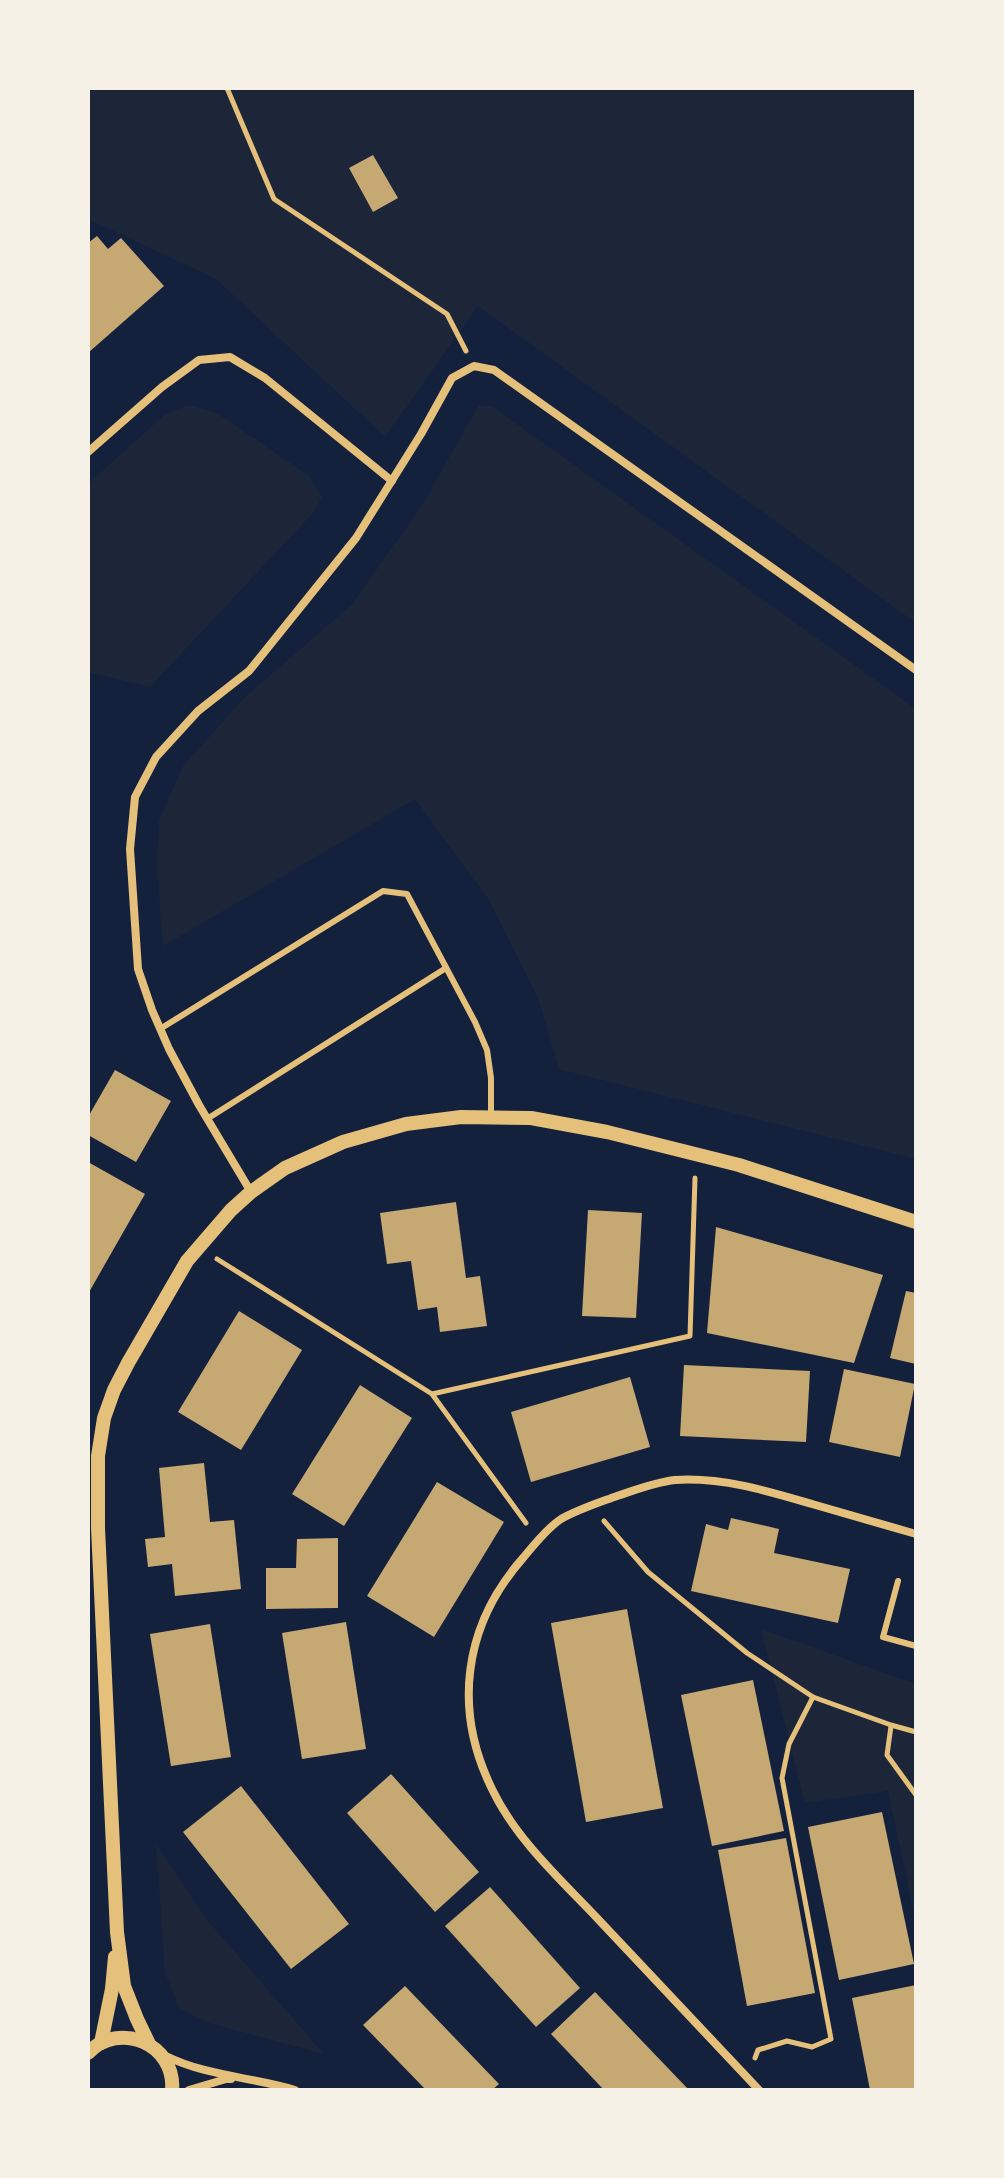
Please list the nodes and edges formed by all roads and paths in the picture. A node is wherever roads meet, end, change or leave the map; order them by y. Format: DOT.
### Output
graph roads {
  1 [pos="227,88"];
  2 [pos="474,366"];
  3 [pos="88,452"];
  4 [pos="392,481"];
  5 [pos="916,670"];
  6 [pos="446,968"];
  7 [pos="160,1029"];
  8 [pos="491,1118"];
  9 [pos="207,1119"];
  10 [pos="695,1154"];
  11 [pos="251,1192"];
  12 [pos="916,1222"];
  13 [pos="199,1248"];
  14 [pos="432,1394"];
  15 [pos="590,1505"];
  16 [pos="916,1534"];
  17 [pos="539,1540"];
  18 [pos="898,1581"];
  19 [pos="916,1646"];
  20 [pos="813,1697"];
  21 [pos="891,1725"];
  22 [pos="916,1732"];
  23 [pos="916,1795"];
  24 [pos="117,1932"];
  25 [pos="93,2049"];
  26 [pos="155,2049"];
  27 [pos="747,2077"];
  28 [pos="248,2080"];
  29 [pos="172,2090"];
  30 [pos="189,2090"];
  31 [pos="295,2090"];
  32 [pos="759,2090"];
  1 -- 2 [label="path"];
  2 -- 4 [label="street"];
  2 -- 5 [label="street"];
  3 -- 4 [label="street"];
  4 -- 7 [label="street"];
  6 -- 7 [label="lane"];
  6 -- 8 [label="lane"];
  6 -- 9 [label="lane"];
  7 -- 9 [label="street"];
  8 -- 10 [label="street"];
  8 -- 11 [label="street"];
  9 -- 11 [label="street"];
  10 -- 12 [label="street"];
  10 -- 14 [label="path"];
  11 -- 13 [label="street"];
  13 -- 14 [label="path"];
  13 -- 24 [label="street"];
  14 -- 17 [label="path"];
  15 -- 16 [label="street"];
  15 -- 17 [label="street"];
  15 -- 20 [label="path"];
  17 -- 27 [label="street"];
  18 -- 19 [label="lane"];
  20 -- 21 [label="path"];
  20 -- 27 [label="path"];
  21 -- 22 [label="path"];
  21 -- 23 [label="path"];
  24 -- 25 [label="street"];
  24 -- 26 [label="street"];
  25 -- 26 [label="street"];
  26 -- 28 [label="street"];
  26 -- 29 [label="street"];
  27 -- 32 [label="street"];
  28 -- 30 [label="street"];
  28 -- 31 [label="street"];
}
